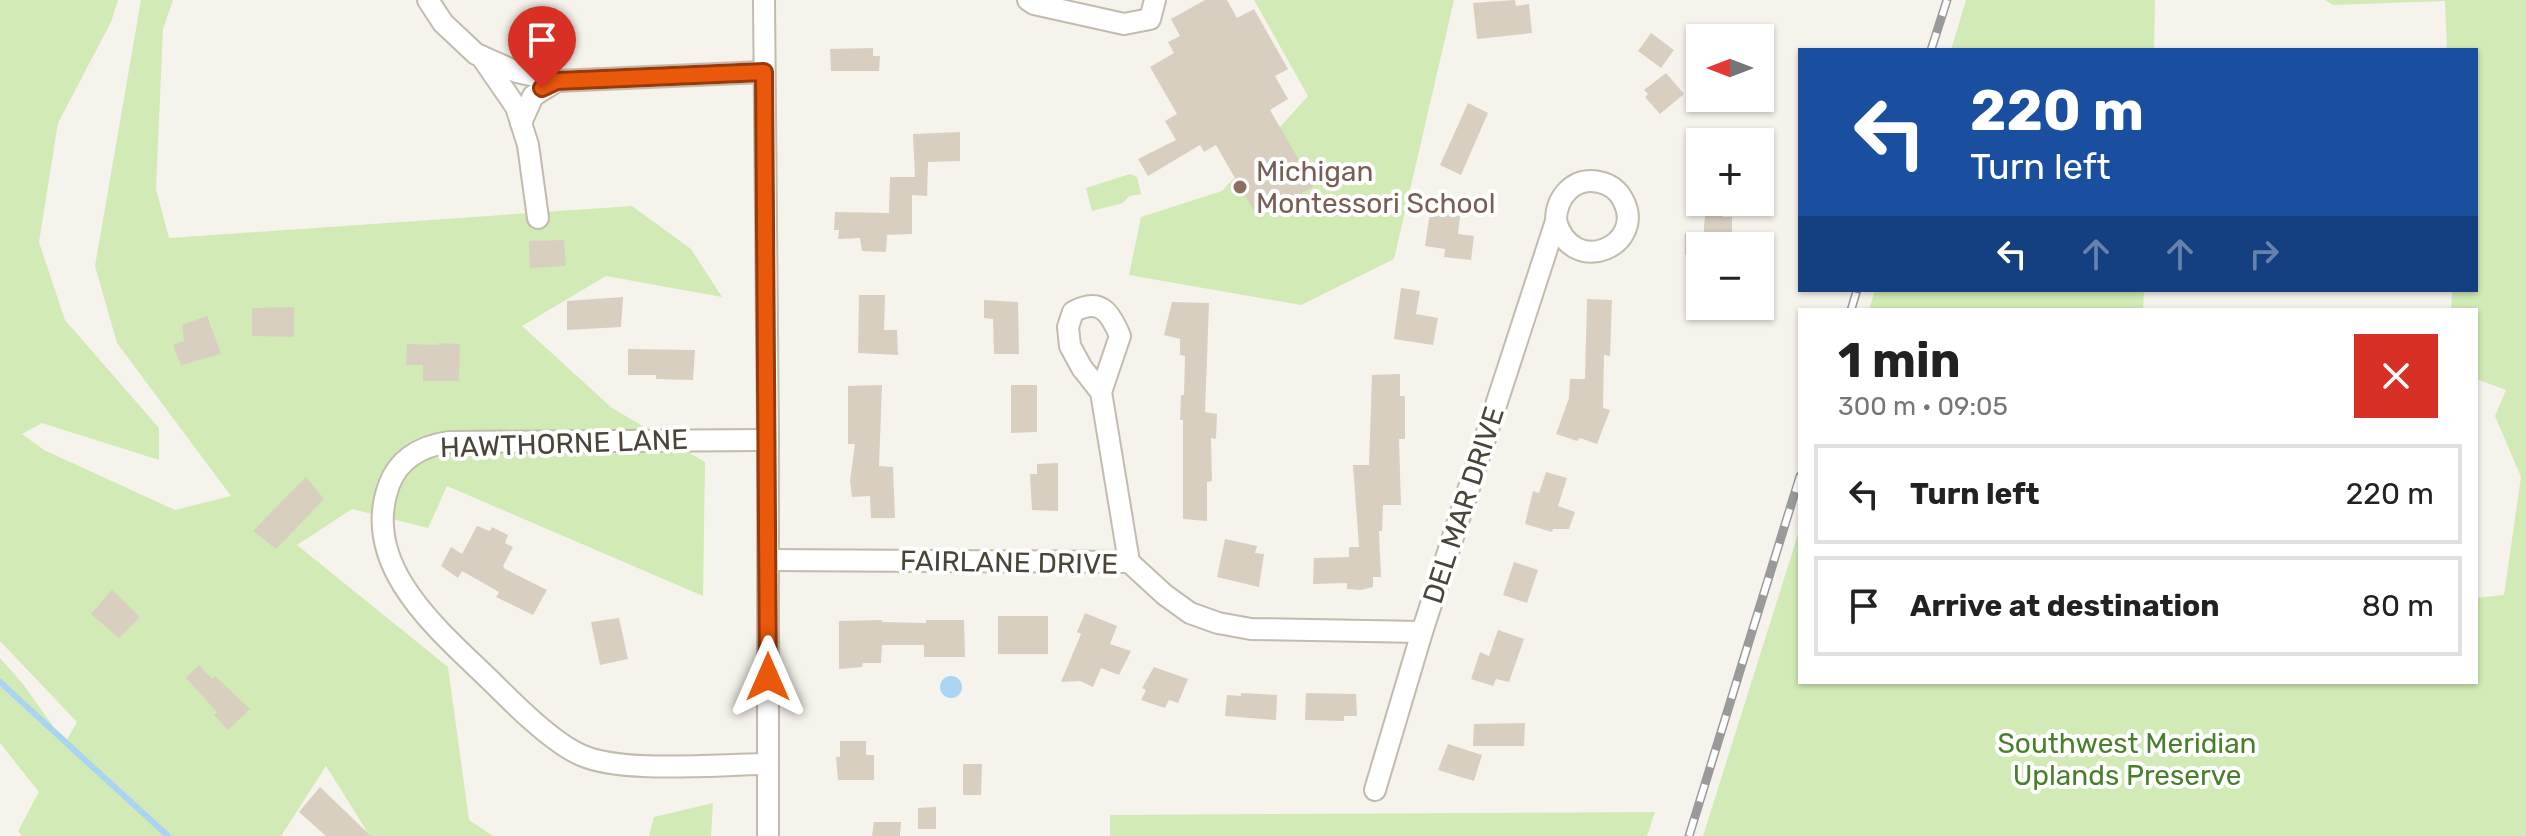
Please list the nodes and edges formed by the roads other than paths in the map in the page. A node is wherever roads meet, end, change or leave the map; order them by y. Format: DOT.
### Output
graph roads {
  1 [pos="428,0"];
  2 [pos="764,0"];
  3 [pos="1028,0"];
  4 [pos="1155,0"];
  5 [pos="481,56"];
  6 [pos="764,72"];
  7 [pos="557,81"];
  8 [pos="521,123"];
  9 [pos="538,218"];
  10 [pos="1556,221"];
  11 [pos="1101,392"];
  12 [pos="768,440"];
  13 [pos="768,560"];
  14 [pos="1129,562"];
  15 [pos="1422,632"];
  16 [pos="768,764"];
  17 [pos="1375,790"];
  18 [pos="768,836"];
  1 -- 5 [label="street"];
  2 -- 6 [label="street"];
  3 -- 4 [label="street"];
  5 -- 7 [label="street"];
  5 -- 8 [label="street"];
  6 -- 7 [label="street"];
  6 -- 12 [label="street"];
  7 -- 8 [label="street"];
  8 -- 9 [label="street"];
  10 -- 15 [label="street, DEL MAR DRIVE"];
  11 -- 14 [label="street"];
  12 -- 13 [label="street"];
  12 -- 16 [label="street, HAWTHORNE LANE"];
  13 -- 14 [label="street, FAIRLANE DRIVE"];
  13 -- 16 [label="street"];
  14 -- 15 [label="street, FAIRLANE DRIVE"];
  15 -- 17 [label="street, DEL MAR DRIVE"];
  16 -- 18 [label="street"];
}
